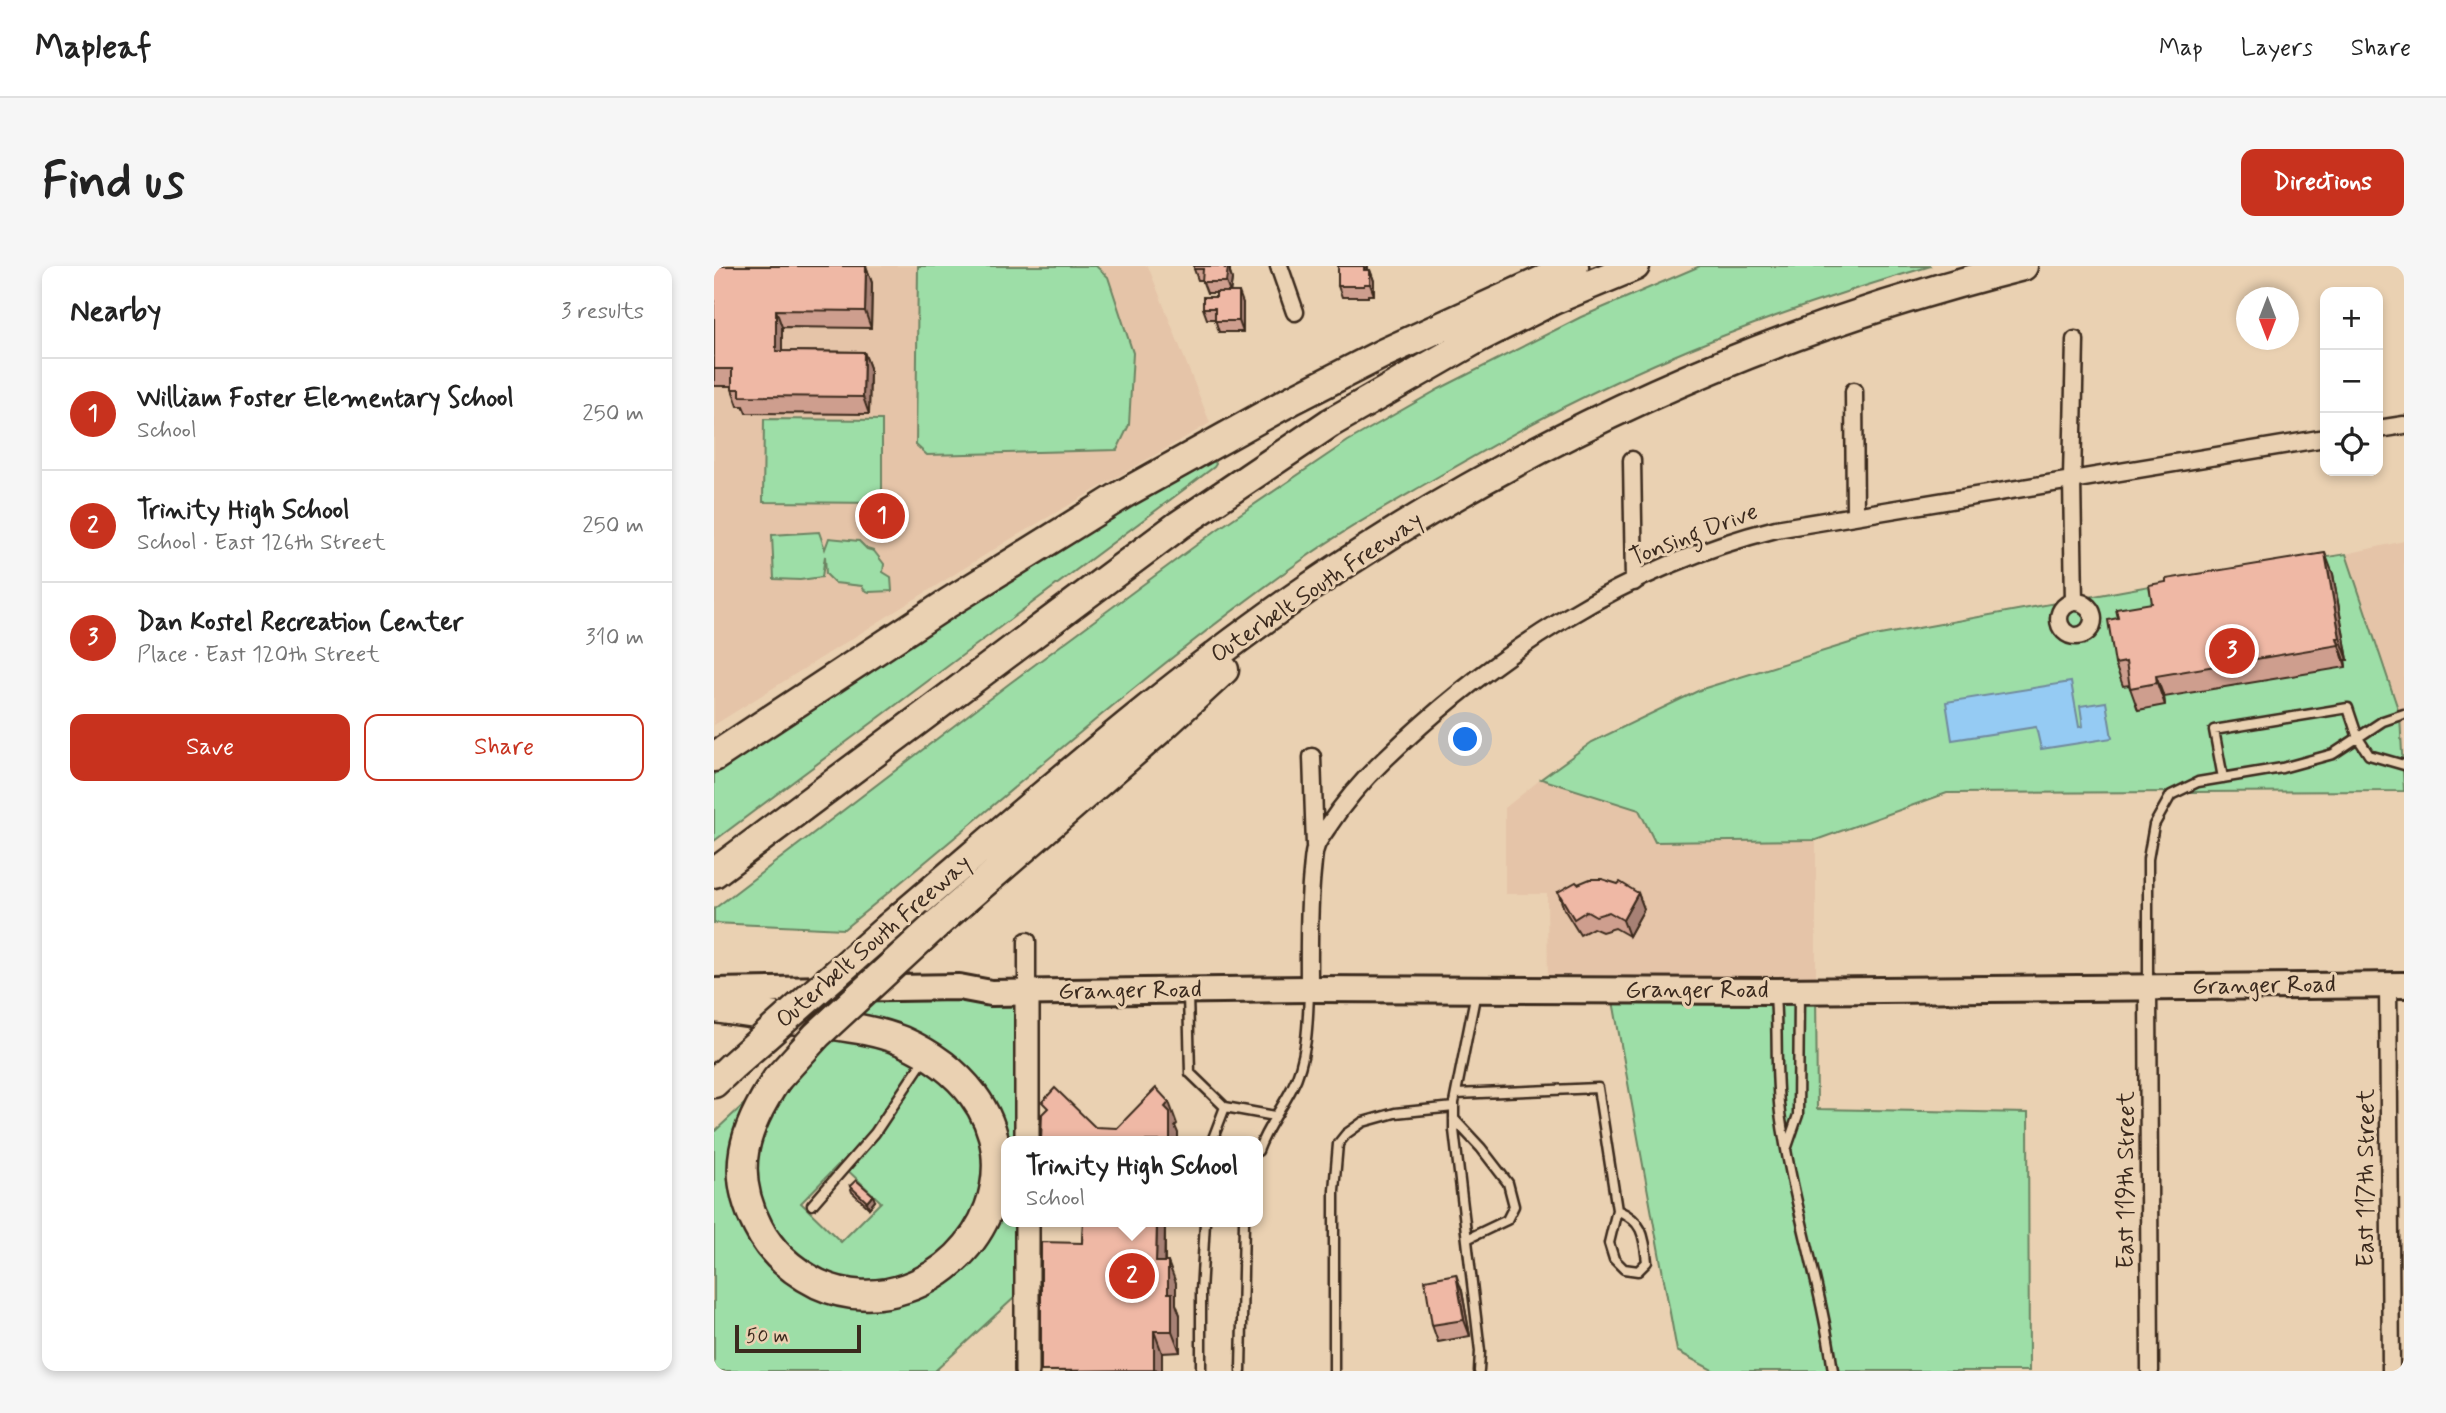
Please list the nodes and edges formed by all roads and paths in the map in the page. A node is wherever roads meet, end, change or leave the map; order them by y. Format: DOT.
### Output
graph roads {
  1 [pos="1279,266"];
  2 [pos="1574,266"];
  3 [pos="1635,266"];
  4 [pos="2023,266"];
  5 [pos="1294,312"];
  6 [pos="2075,340"];
  7 [pos="1854,391"];
  8 [pos="2404,425"];
  9 [pos="2383,428"];
  10 [pos="2320,439"];
  11 [pos="1632,460"];
  12 [pos="2072,479"];
  13 [pos="1855,515"];
  14 [pos="1634,582"];
  15 [pos="1306,590"];
  16 [pos="2074,602"];
  17 [pos="2404,714"];
  18 [pos="2358,738"];
  19 [pos="714,757"];
  20 [pos="1312,757"];
  21 [pos="2404,765"];
  22 [pos="2223,778"];
  23 [pos="1315,846"];
  24 [pos="714,873"];
  25 [pos="1027,941"];
  26 [pos="2396,985"];
  27 [pos="2148,988"];
  28 [pos="1309,989"];
  29 [pos="1476,989"];
  30 [pos="1787,990"];
  31 [pos="714,991"];
  32 [pos="1188,991"];
  33 [pos="1027,992"];
  34 [pos="991,993"];
  35 [pos="714,1006"];
  36 [pos="927,1055"];
  37 [pos="723,1075"];
  38 [pos="1456,1094"];
  39 [pos="1226,1107"];
  40 [pos="1454,1107"];
  41 [pos="1275,1116"];
  42 [pos="1454,1119"];
  43 [pos="1027,1136"];
  44 [pos="1214,1136"];
  45 [pos="1263,1136"];
  46 [pos="1787,1150"];
  47 [pos="812,1205"];
  48 [pos="1617,1210"];
  49 [pos="1027,1227"];
  50 [pos="1205,1227"];
  51 [pos="1244,1227"];
  52 [pos="1467,1239"];
  53 [pos="1027,1371"];
  54 [pos="1201,1371"];
  55 [pos="1241,1371"];
  56 [pos="1334,1371"];
  57 [pos="1479,1371"];
  58 [pos="1833,1371"];
  59 [pos="2150,1371"];
  60 [pos="2390,1371"];
  1 -- 5 [label="street"];
  2 -- 19 [label="highway"];
  3 -- 24 [label="highway"];
  4 -- 15 [label="highway, Outerbelt South Freeway"];
  6 -- 12 [label="street"];
  7 -- 13 [label="street"];
  8 -- 9 [label="street"];
  10 -- 12 [label="street, Tonsing Drive"];
  11 -- 14 [label="street"];
  12 -- 13 [label="street, Tonsing Drive"];
  12 -- 16 [label="street"];
  13 -- 14 [label="street, Tonsing Drive"];
  14 -- 23 [label="street, Tonsing Drive"];
  15 -- 36 [label="highway, bridge"];
  15 -- 37 [label="highway, Outerbelt South Freeway, bridge"];
  17 -- 18 [label="lane"];
  18 -- 21 [label="lane"];
  18 -- 22 [label="lane"];
  18 -- 22 [label="lane"];
  20 -- 23 [label="street"];
  22 -- 27 [label="lane"];
  23 -- 28 [label="street, Tonsing Drive"];
  25 -- 33 [label="street"];
  26 -- 27 [label="main road, Granger Road"];
  26 -- 60 [label="street, East 117th Street"];
  27 -- 30 [label="main road, Granger Road"];
  27 -- 59 [label="street, East 119th Street"];
  28 -- 29 [label="main road, Granger Road"];
  28 -- 32 [label="main road, Granger Road"];
  28 -- 41 [label="lane"];
  29 -- 30 [label="main road, Granger Road"];
  29 -- 38 [label="lane"];
  30 -- 46 [label="lane"];
  30 -- 46 [label="lane"];
  31 -- 34 [label="main road, Granger Road"];
  32 -- 33 [label="main road, Granger Road"];
  32 -- 39 [label="lane"];
  33 -- 34 [label="main road, Granger Road"];
  33 -- 43 [label="street"];
  34 -- 35 [label="main road, Granger Road"];
  35 -- 36 [label="highway"];
  36 -- 47 [label="lane"];
  38 -- 40 [label="lane"];
  38 -- 48 [label="lane"];
  39 -- 41 [label="lane"];
  39 -- 44 [label="lane"];
  40 -- 42 [label="lane"];
  40 -- 56 [label="lane"];
  41 -- 45 [label="lane"];
  42 -- 52 [label="lane"];
  42 -- 52 [label="lane"];
  46 -- 58 [label="lane"];
  48 -- 48 [label="lane"];
  49 -- 53 [label="street"];
  50 -- 54 [label="lane"];
  51 -- 55 [label="lane"];
  52 -- 57 [label="lane"];
}
